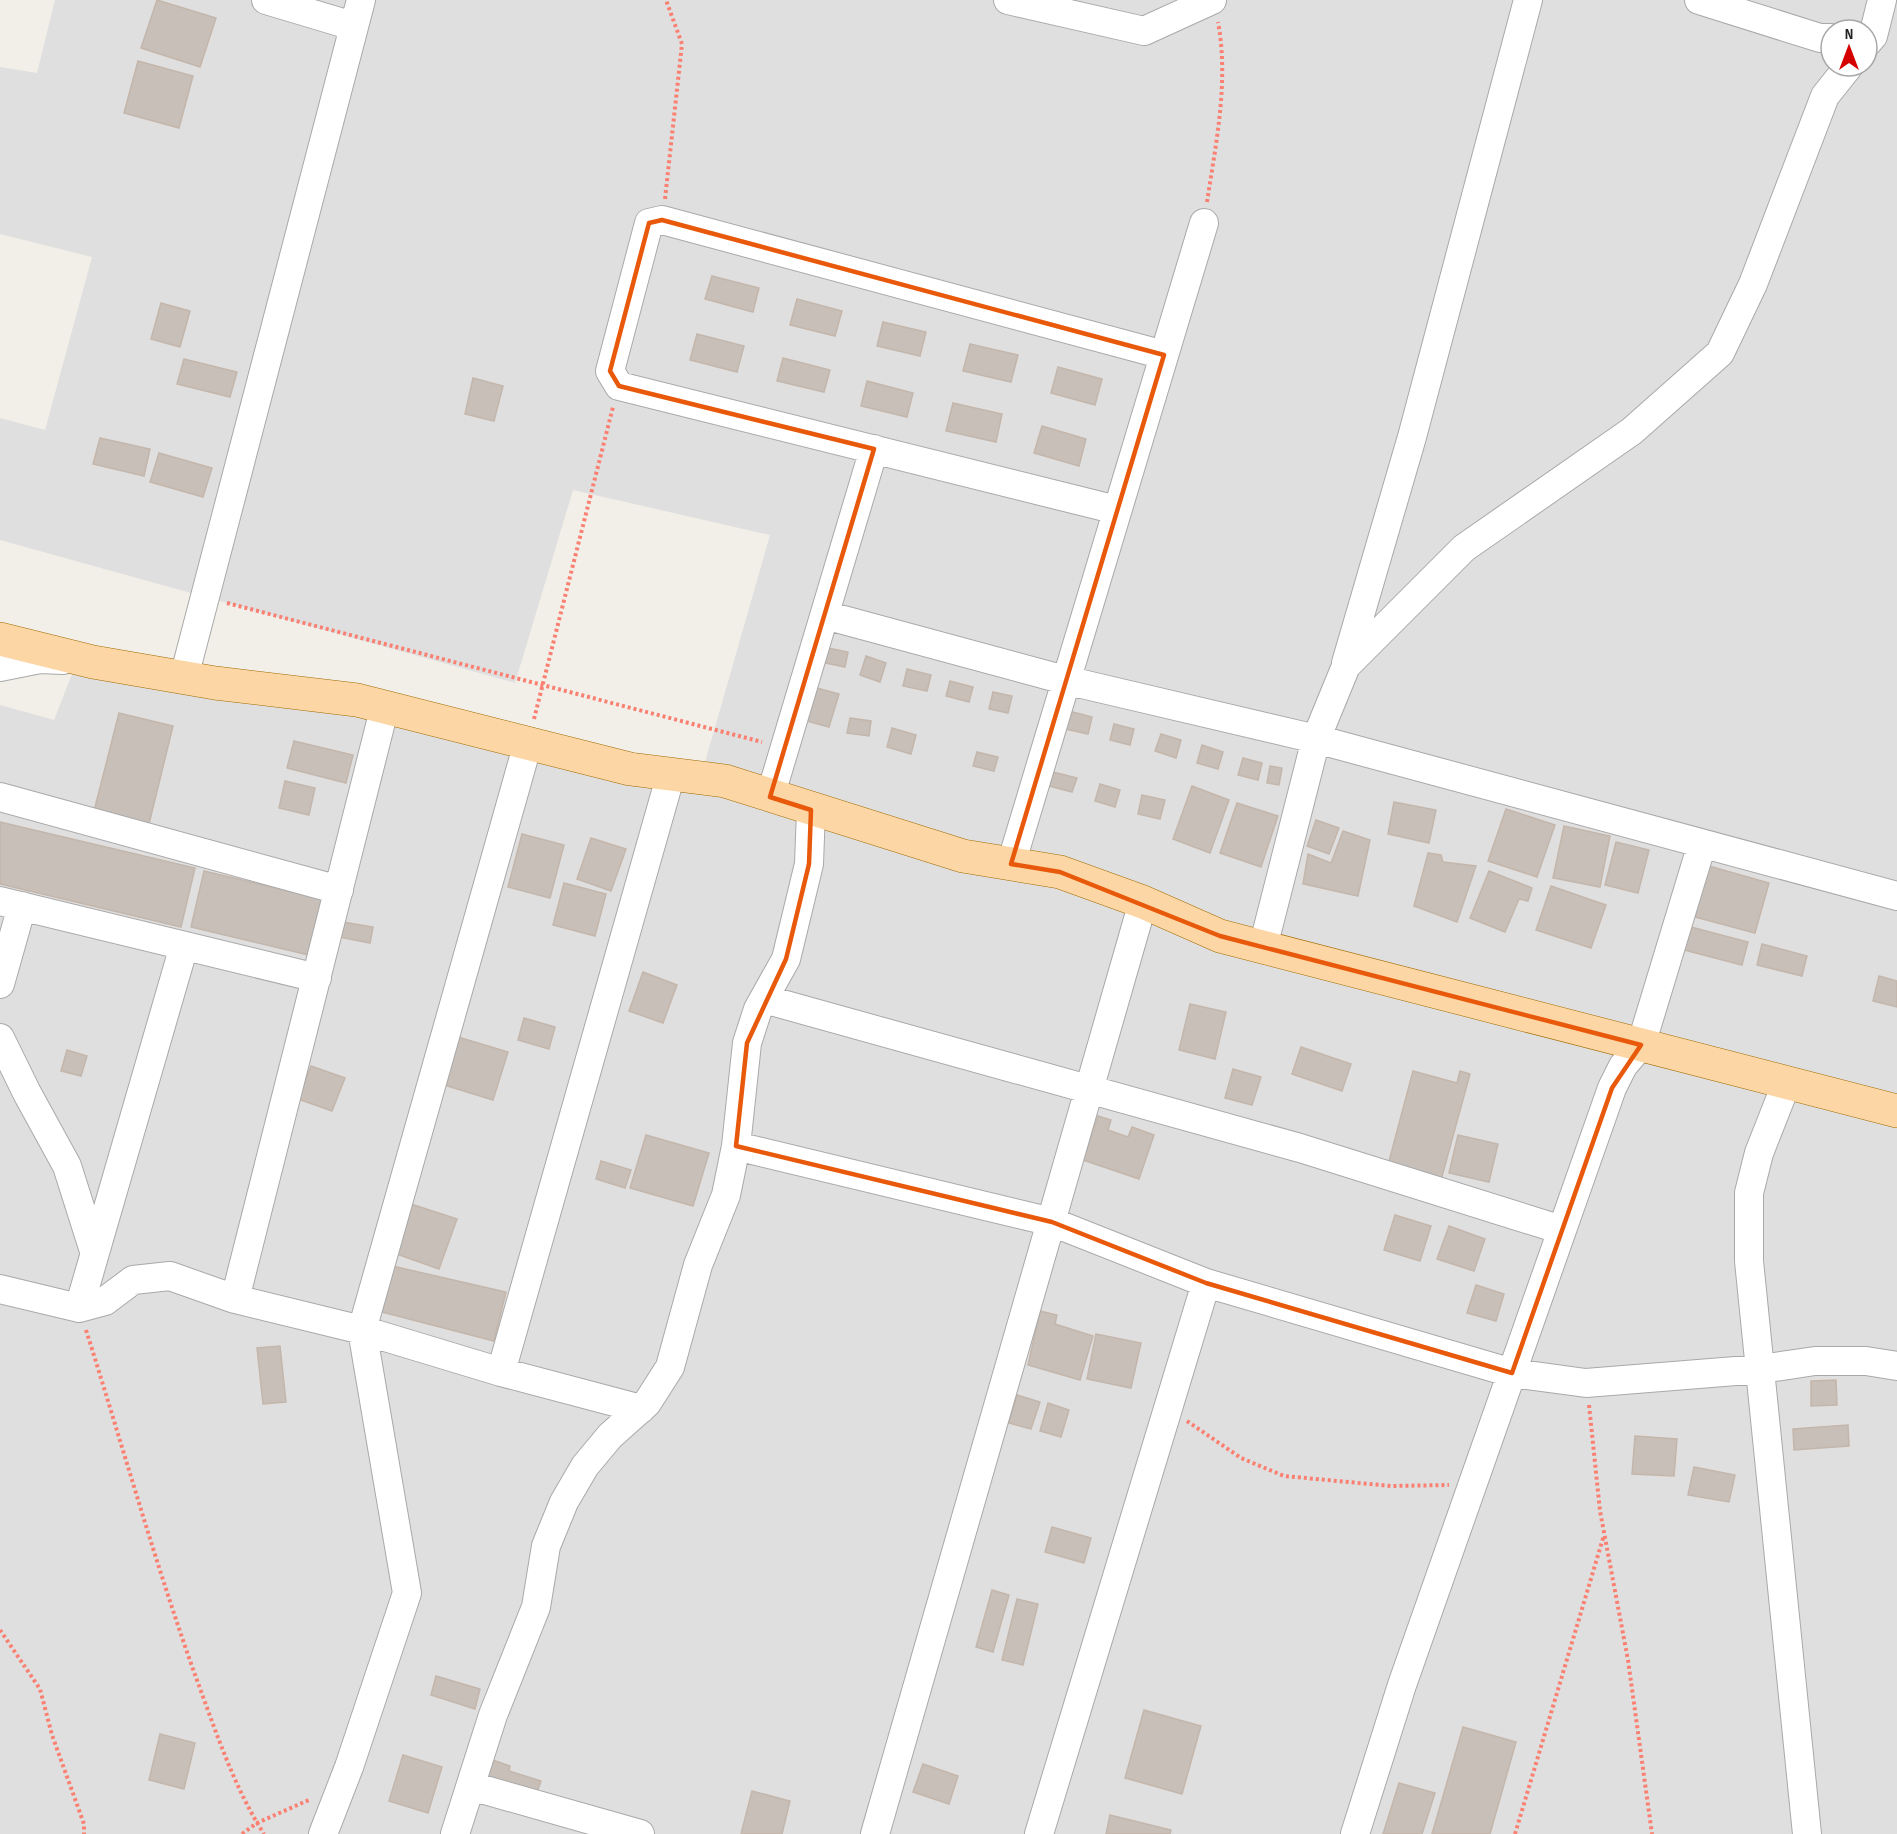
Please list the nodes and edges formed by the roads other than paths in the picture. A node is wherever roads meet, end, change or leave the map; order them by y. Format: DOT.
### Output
graph roads {
  1 [pos="266,0"];
  2 [pos="1008,0"];
  3 [pos="1528,0"];
  4 [pos="1699,0"];
  5 [pos="1882,0"];
  6 [pos="1214,10"];
  7 [pos="357,13"];
  8 [pos="1879,19"];
  9 [pos="1819,38"];
  10 [pos="1839,78"];
  11 [pos="1204,223"];
  12 [pos="1164,355"];
  13 [pos="874,450"];
  14 [pos="1117,510"];
  15 [pos="825,615"];
  16 [pos="0,639"];
  17 [pos="93,662"];
  18 [pos="1346,666"];
  19 [pos="0,667"];
  20 [pos="184,677"];
  21 [pos="1065,680"];
  22 [pos="385,706"];
  23 [pos="1316,739"];
  24 [pos="528,742"];
  25 [pos="671,774"];
  26 [pos="0,797"];
  27 [pos="770,797"];
  28 [pos="812,810"];
  29 [pos="1702,843"];
  30 [pos="1011,864"];
  31 [pos="339,890"];
  32 [pos="1897,896"];
  33 [pos="1143,902"];
  34 [pos="11,904"];
  35 [pos="184,946"];
  36 [pos="1263,947"];
  37 [pos="317,978"];
  38 [pos="0,984"];
  39 [pos="764,999"];
  40 [pos="0,1038"];
  41 [pos="1641,1045"];
  42 [pos="1787,1082"];
  43 [pos="1090,1090"];
  44 [pos="1897,1111"];
  45 [pos="736,1146"];
  46 [pos="1052,1222"];
  47 [pos="1562,1230"];
  48 [pos="94,1251"];
  49 [pos="1206,1283"];
  50 [pos="0,1289"];
  51 [pos="235,1299"];
  52 [pos="79,1308"];
  53 [pos="362,1330"];
  54 [pos="1897,1366"];
  55 [pos="1761,1369"];
  56 [pos="501,1372"];
  57 [pos="1512,1372"];
  58 [pos="640,1409"];
  59 [pos="471,1786"];
  60 [pos="323,1834"];
  61 [pos="455,1834"];
  62 [pos="640,1834"];
  63 [pos="875,1834"];
  64 [pos="1039,1834"];
  65 [pos="1355,1834"];
  66 [pos="1807,1834"];
  1 -- 7 [label="street"];
  2 -- 6 [label="street"];
  3 -- 18 [label="street"];
  4 -- 9 [label="street"];
  5 -- 8 [label="street"];
  7 -- 20 [label="street"];
  10 -- 18 [label="street"];
  11 -- 12 [label="street"];
  12 -- 13 [label="street"];
  12 -- 14 [label="street"];
  13 -- 14 [label="street"];
  13 -- 15 [label="street"];
  14 -- 21 [label="street"];
  15 -- 21 [label="street"];
  15 -- 27 [label="street"];
  16 -- 17 [label="main road"];
  17 -- 19 [label="street"];
  17 -- 20 [label="main road"];
  18 -- 23 [label="street"];
  20 -- 22 [label="main road"];
  21 -- 23 [label="street"];
  21 -- 30 [label="street"];
  22 -- 24 [label="main road"];
  22 -- 31 [label="street"];
  23 -- 29 [label="street"];
  23 -- 36 [label="street"];
  24 -- 25 [label="main road"];
  24 -- 53 [label="street"];
  25 -- 27 [label="main road"];
  25 -- 56 [label="street"];
  26 -- 31 [label="street"];
  27 -- 28 [label="main road"];
  28 -- 30 [label="main road"];
  28 -- 39 [label="street"];
  29 -- 32 [label="street"];
  29 -- 41 [label="street"];
  30 -- 33 [label="main road"];
  31 -- 37 [label="street"];
  33 -- 36 [label="main road"];
  33 -- 43 [label="street"];
  34 -- 35 [label="street"];
  34 -- 38 [label="street"];
  35 -- 37 [label="street"];
  35 -- 48 [label="street"];
  36 -- 41 [label="main road"];
  37 -- 51 [label="street"];
  39 -- 43 [label="street"];
  39 -- 45 [label="street"];
  40 -- 48 [label="street"];
  41 -- 42 [label="main road"];
  41 -- 47 [label="street"];
  42 -- 44 [label="main road"];
  42 -- 55 [label="street"];
  43 -- 46 [label="street"];
  43 -- 47 [label="street"];
  45 -- 46 [label="street"];
  45 -- 58 [label="street"];
  46 -- 49 [label="street"];
  46 -- 63 [label="street"];
  47 -- 57 [label="street"];
  48 -- 52 [label="street"];
  49 -- 57 [label="street"];
  49 -- 64 [label="street"];
  50 -- 52 [label="street"];
  51 -- 52 [label="street"];
  51 -- 53 [label="street"];
  53 -- 56 [label="street"];
  53 -- 60 [label="street"];
  54 -- 55 [label="street"];
  55 -- 57 [label="street"];
  55 -- 66 [label="street"];
  56 -- 58 [label="street"];
  57 -- 65 [label="street"];
  58 -- 59 [label="street"];
  59 -- 61 [label="street"];
  59 -- 62 [label="street"];
}
